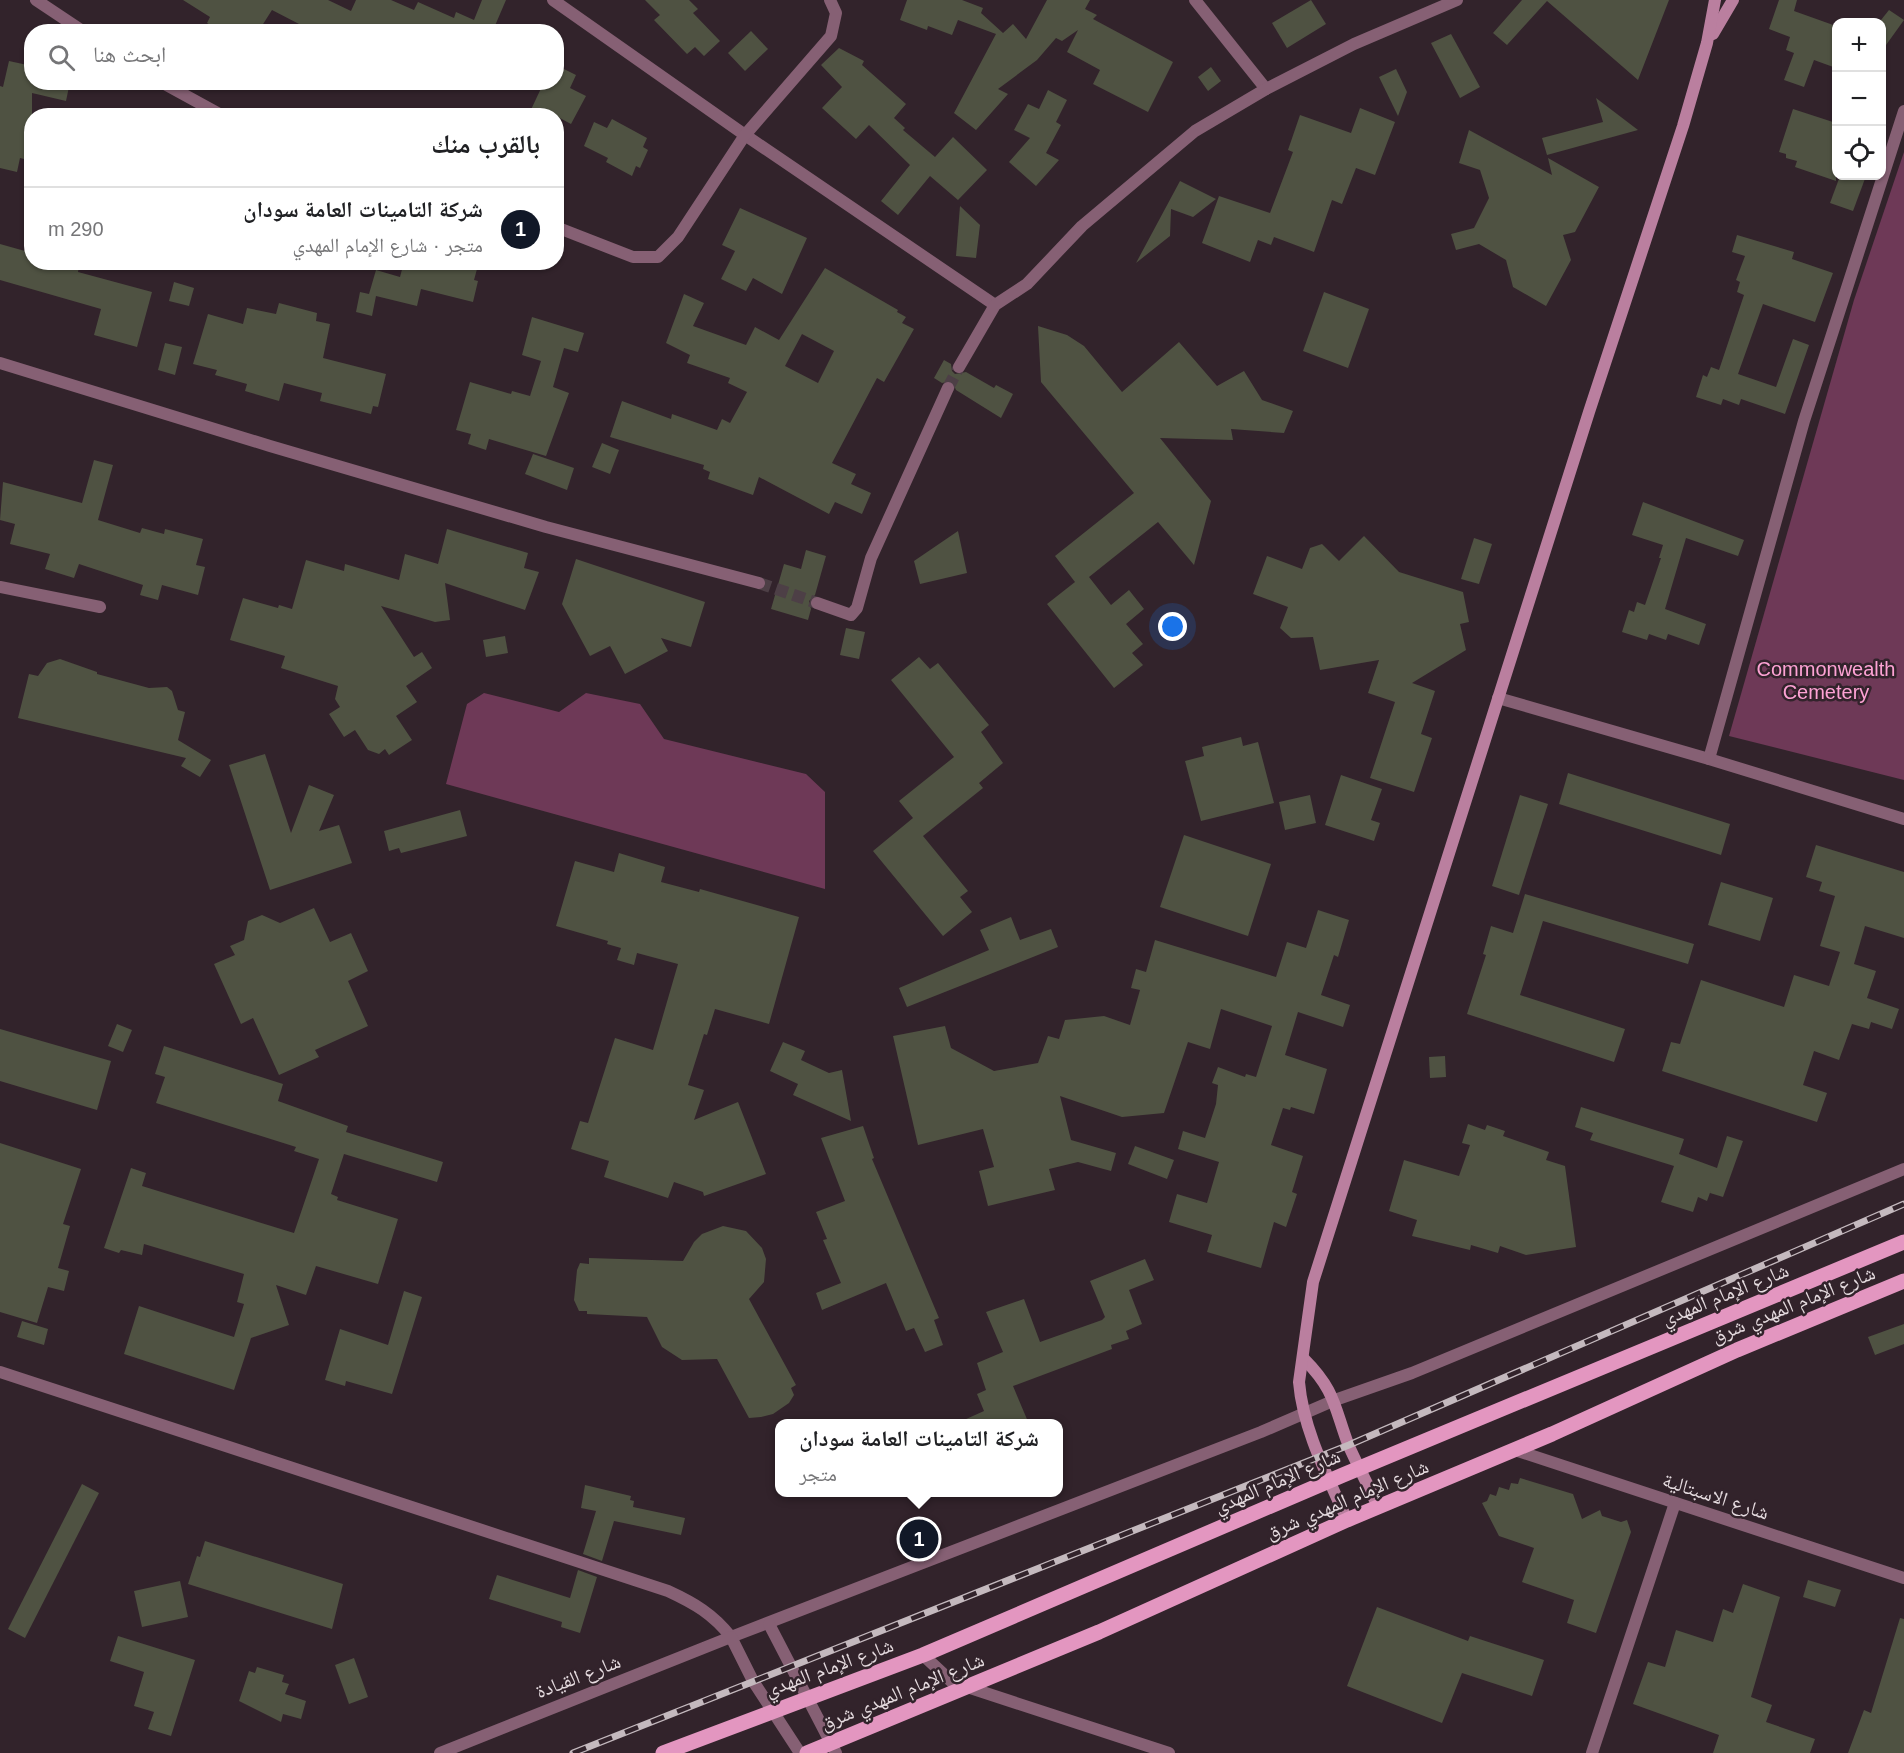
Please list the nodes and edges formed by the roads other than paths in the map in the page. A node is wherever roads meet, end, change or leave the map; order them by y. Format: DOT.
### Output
graph roads {
  1 [pos="36,0"];
  2 [pos="553,0"];
  3 [pos="830,0"];
  4 [pos="1195,0"];
  5 [pos="1457,0"];
  6 [pos="1715,0"];
  7 [pos="1732,0"];
  8 [pos="72,24"];
  9 [pos="1707,43"];
  10 [pos="1266,89"];
  11 [pos="176,90"];
  12 [pos="208,108"];
  13 [pos="1904,111"];
  14 [pos="745,135"];
  15 [pos="564,230"];
  16 [pos="995,305"];
  17 [pos="0,363"];
  18 [pos="959,367"];
  19 [pos="948,388"];
  20 [pos="759,583"];
  21 [pos="0,587"];
  22 [pos="817,603"];
  23 [pos="100,607"];
  24 [pos="1498,698"];
  25 [pos="1709,759"];
  26 [pos="1904,819"];
  27 [pos="1904,1169"];
  28 [pos="1904,1242"];
  29 [pos="1904,1281"];
  30 [pos="1304,1359"];
  31 [pos="0,1372"];
  32 [pos="1335,1400"];
  33 [pos="1304,1412"];
  34 [pos="1515,1450"];
  35 [pos="1361,1468"];
  36 [pos="1330,1480"];
  37 [pos="1675,1503"];
  38 [pos="1378,1507"];
  39 [pos="1347,1520"];
  40 [pos="1904,1578"];
  41 [pos="769,1624"];
  42 [pos="731,1637"];
  43 [pos="923,1655"];
  44 [pos="967,1688"];
  45 [pos="808,1698"];
  46 [pos="774,1710"];
  47 [pos="834,1748"];
  48 [pos="440,1753"];
  49 [pos="663,1753"];
  50 [pos="800,1753"];
  51 [pos="807,1753"];
  52 [pos="1169,1753"];
  53 [pos="1592,1753"];
  1 -- 8 [label="street"];
  2 -- 14 [label="street"];
  3 -- 14 [label="street"];
  4 -- 10 [label="street"];
  5 -- 10 [label="street"];
  6 -- 9 [label="main road"];
  7 -- 9 [label="main road"];
  9 -- 24 [label="main road"];
  10 -- 16 [label="street"];
  11 -- 12 [label="street"];
  13 -- 25 [label="street"];
  14 -- 15 [label="street"];
  14 -- 16 [label="street"];
  16 -- 18 [label="street"];
  17 -- 20 [label="street"];
  19 -- 22 [label="street"];
  21 -- 23 [label="street"];
  24 -- 25 [label="street"];
  24 -- 30 [label="main road"];
  25 -- 26 [label="street"];
  27 -- 32 [label="street, شارع القيادة"];
  28 -- 35 [label="main road, شارع الإمام المهدي"];
  29 -- 34 [label="main road, شارع الإمام المهدي شرق"];
  30 -- 32 [label="main road"];
  30 -- 33 [label="main road"];
  31 -- 42 [label="street"];
  32 -- 33 [label="street, شارع القيادة"];
  32 -- 35 [label="main road"];
  33 -- 36 [label="main road"];
  33 -- 41 [label="street, شارع القيادة"];
  34 -- 37 [label="street, شارع الاسبتالية"];
  34 -- 38 [label="main road, شارع الإمام المهدي شرق"];
  35 -- 36 [label="main road, شارع الإمام المهدي"];
  35 -- 38 [label="main road"];
  36 -- 39 [label="main road"];
  36 -- 43 [label="main road, شارع الإمام المهدي"];
  37 -- 40 [label="street, شارع الاسبتالية"];
  37 -- 53 [label="street"];
  38 -- 39 [label="main road, شارع الإمام المهدي شرق"];
  39 -- 44 [label="main road, شارع الإمام المهدي شرق"];
  41 -- 42 [label="street, شارع القيادة"];
  41 -- 45 [label="street"];
  42 -- 46 [label="street"];
  42 -- 48 [label="street, شارع القيادة"];
  43 -- 44 [label="street"];
  43 -- 45 [label="main road, شارع الإمام المهدي"];
  44 -- 47 [label="main road, شارع الإمام المهدي شرق"];
  44 -- 52 [label="street"];
  45 -- 46 [label="main road, شارع الإمام المهدي"];
  45 -- 47 [label="street"];
  46 -- 49 [label="main road, شارع الإمام المهدي"];
  46 -- 50 [label="street"];
  47 -- 51 [label="main road, شارع الإمام المهدي شرق"];
}
